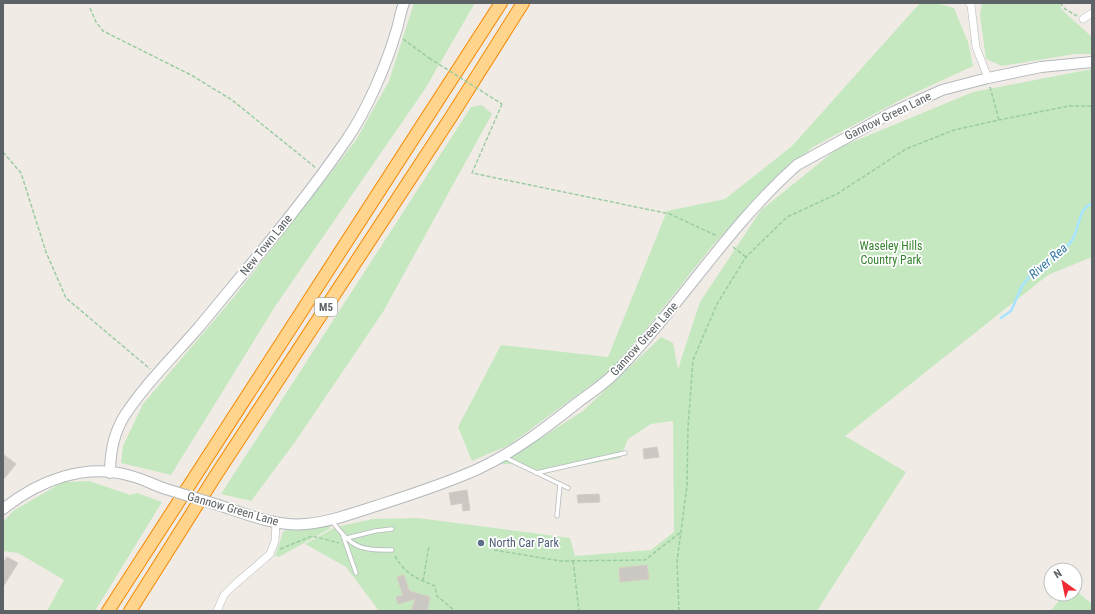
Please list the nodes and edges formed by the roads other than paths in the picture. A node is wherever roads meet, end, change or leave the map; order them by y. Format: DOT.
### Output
graph roads {
  1 [pos="404,3"];
  2 [pos="501,3"];
  3 [pos="523,3"];
  4 [pos="969,3"];
  5 [pos="1092,13"];
  6 [pos="1084,19"];
  7 [pos="1092,62"];
  8 [pos="988,78"];
  9 [pos="625,453"];
  10 [pos="502,455"];
  11 [pos="110,473"];
  12 [pos="536,473"];
  13 [pos="560,484"];
  14 [pos="568,488"];
  15 [pos="3,509"];
  16 [pos="557,516"];
  17 [pos="331,520"];
  18 [pos="276,523"];
  19 [pos="392,529"];
  20 [pos="345,537"];
  21 [pos="392,550"];
  22 [pos="356,573"];
  23 [pos="108,611"];
  24 [pos="130,611"];
  25 [pos="216,611"];
  1 -- 11 [label="street, New Town Lane"];
  2 -- 23 [label="highway, M5"];
  3 -- 24 [label="highway, M5"];
  4 -- 8 [label="street"];
  5 -- 6 [label="street"];
  7 -- 8 [label="street, Gannow Green Lane"];
  8 -- 10 [label="street, Gannow Green Lane"];
  9 -- 12 [label="lane"];
  10 -- 12 [label="lane"];
  10 -- 17 [label="street, Gannow Green Lane"];
  11 -- 15 [label="street, Gannow Green Lane"];
  11 -- 18 [label="street, Gannow Green Lane, bridge"];
  12 -- 13 [label="lane"];
  13 -- 14 [label="lane"];
  13 -- 16 [label="lane"];
  17 -- 18 [label="street, Gannow Green Lane"];
  17 -- 20 [label="lane"];
  18 -- 25 [label="street"];
  19 -- 20 [label="lane"];
  20 -- 21 [label="lane"];
  20 -- 22 [label="lane"];
}
